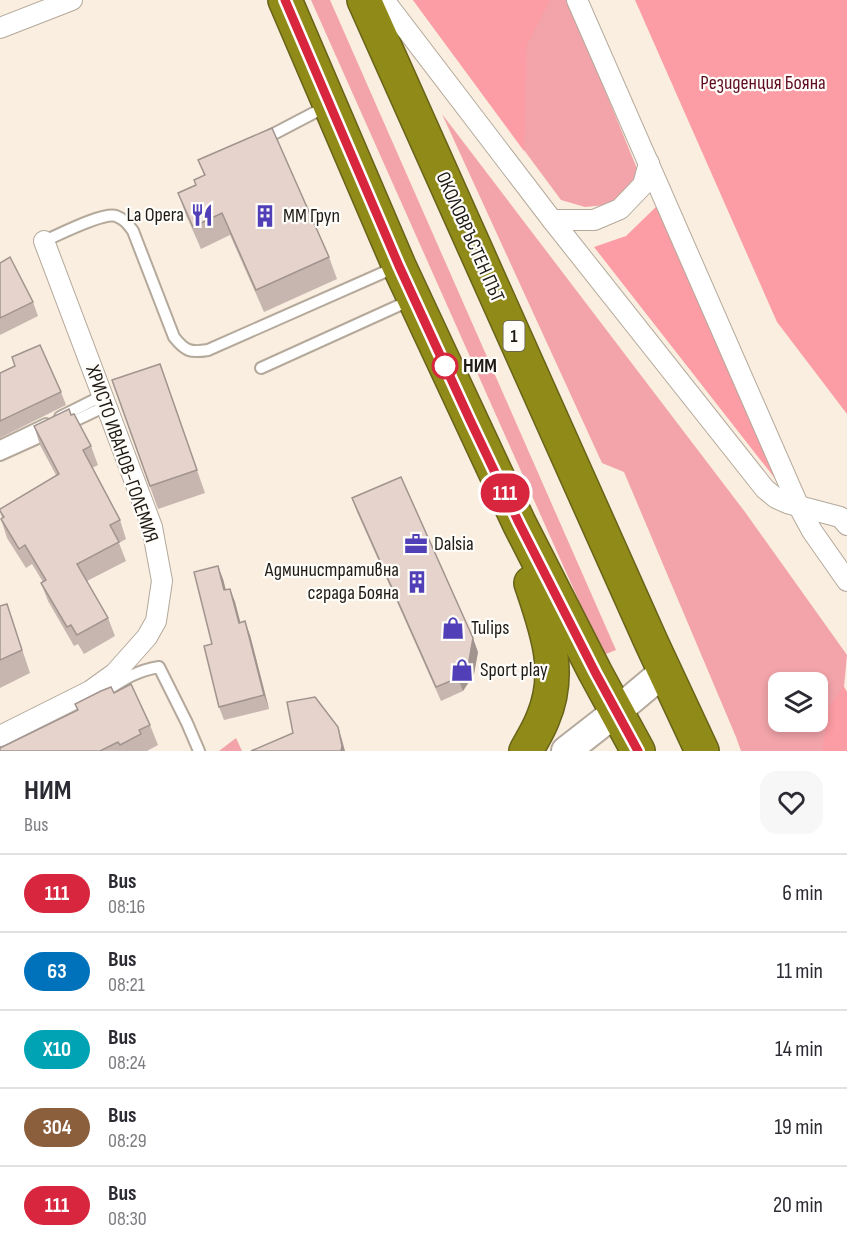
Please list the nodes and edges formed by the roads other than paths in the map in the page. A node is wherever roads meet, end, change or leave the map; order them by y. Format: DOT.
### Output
graph roads {
  1 [pos="72,0"];
  2 [pos="285,0"];
  3 [pos="364,0"];
  4 [pos="384,0"];
  5 [pos="577,0"];
  6 [pos="0,28"];
  7 [pos="330,105"];
  8 [pos="258,142"];
  9 [pos="649,163"];
  10 [pos="552,220"];
  11 [pos="44,241"];
  12 [pos="399,266"];
  13 [pos="414,299"];
  14 [pos="261,368"];
  15 [pos="104,401"];
  16 [pos="0,446"];
  17 [pos="0,455"];
  18 [pos="799,507"];
  19 [pos="519,523"];
  20 [pos="847,525"];
  21 [pos="847,581"];
  22 [pos="665,671"];
  23 [pos="90,691"];
  24 [pos="616,712"];
  25 [pos="0,736"];
  26 [pos="199,751"];
  27 [pos="526,751"];
  28 [pos="566,751"];
  29 [pos="638,751"];
  30 [pos="702,751"];
  1 -- 6 [label="street"];
  2 -- 7 [label="highway"];
  3 -- 22 [label="highway, ОКОЛОВРЪСТЕН ПЪТ / 1"];
  4 -- 10 [label="street"];
  5 -- 9 [label="street"];
  7 -- 8 [label="lane"];
  7 -- 12 [label="highway"];
  9 -- 10 [label="street"];
  9 -- 18 [label="street"];
  10 -- 18 [label="street"];
  11 -- 12 [label="lane"];
  11 -- 15 [label="street, ХРИСТО ИВАНОВ-ГОЛЕМИЯ"];
  12 -- 13 [label="highway"];
  13 -- 14 [label="lane"];
  13 -- 19 [label="highway"];
  15 -- 16 [label="lane"];
  15 -- 17 [label="lane"];
  15 -- 23 [label="street, ХРИСТО ИВАНОВ-ГОЛЕМИЯ"];
  18 -- 20 [label="street"];
  18 -- 21 [label="street"];
  19 -- 24 [label="highway"];
  19 -- 27 [label="highway"];
  22 -- 24 [label="street"];
  22 -- 30 [label="highway, 1"];
  23 -- 25 [label="street, ХРИСТО ИВАНОВ-ГОЛЕМИЯ"];
  23 -- 26 [label="lane"];
  24 -- 28 [label="street"];
  24 -- 29 [label="highway"];
}
